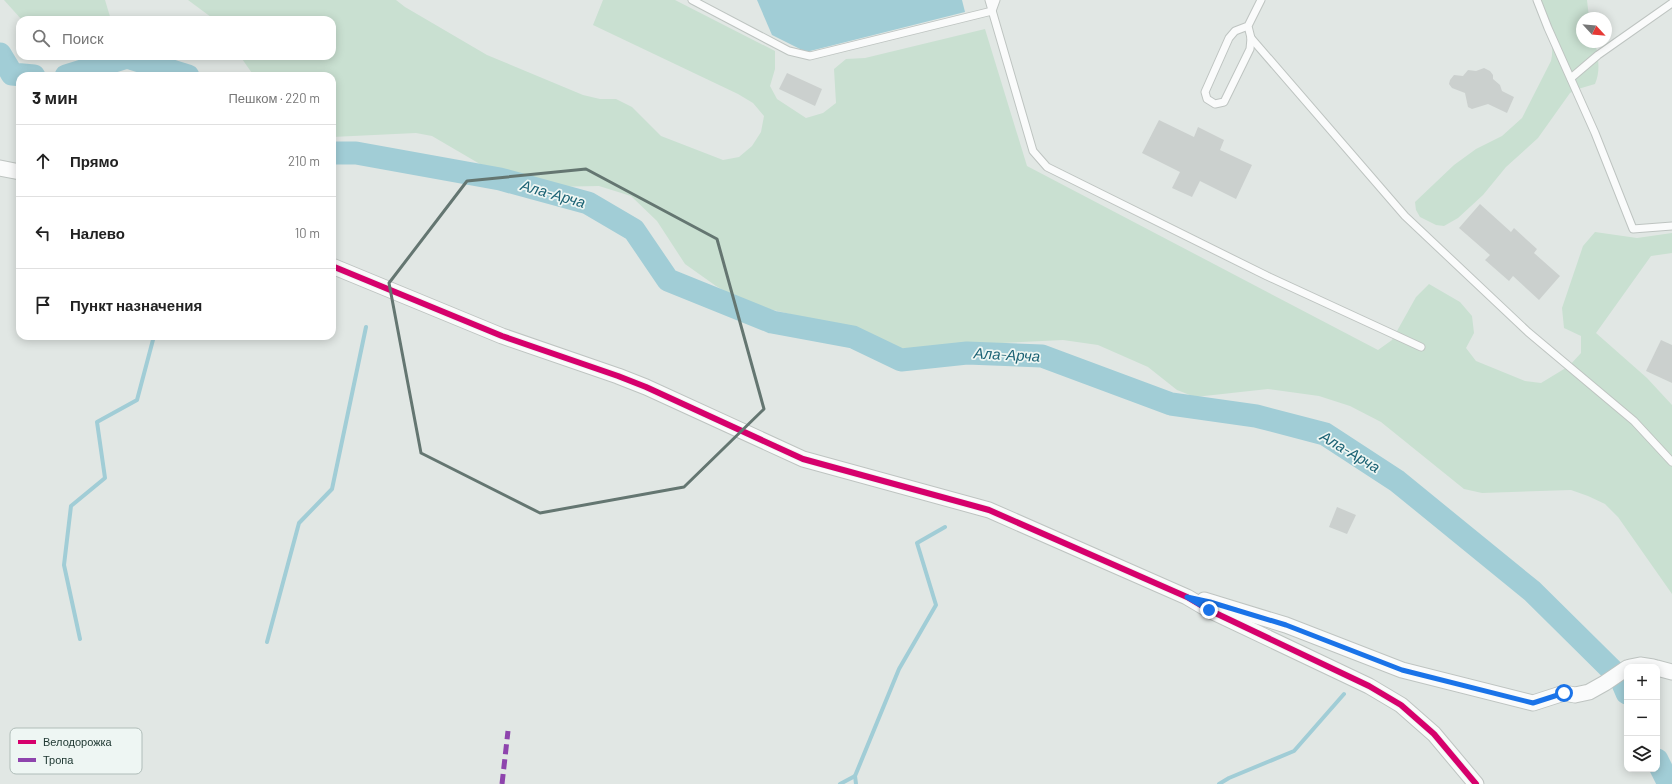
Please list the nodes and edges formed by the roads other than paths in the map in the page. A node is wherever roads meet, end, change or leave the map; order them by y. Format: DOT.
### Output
graph roads {
  1 [pos="692,0"];
  2 [pos="989,0"];
  3 [pos="996,0"];
  4 [pos="1261,0"];
  5 [pos="1537,0"];
  6 [pos="1672,3"];
  7 [pos="992,11"];
  8 [pos="1248,26"];
  9 [pos="1251,38"];
  10 [pos="1571,78"];
  11 [pos="0,168"];
  12 [pos="16,171"];
  13 [pos="1672,226"];
  14 [pos="336,268"];
  15 [pos="1421,347"];
  16 [pos="1672,462"];
  17 [pos="1187,597"];
  18 [pos="1660,669"];
  19 [pos="1624,670"];
  20 [pos="1672,672"];
  21 [pos="1476,784"];
  1 -- 7 [label="lane"];
  2 -- 7 [label="lane"];
  3 -- 7 [label="lane"];
  4 -- 8 [label="lane"];
  5 -- 10 [label="lane"];
  6 -- 10 [label="lane"];
  7 -- 15 [label="lane"];
  8 -- 9 [label="lane"];
  8 -- 9 [label="lane"];
  9 -- 16 [label="lane"];
  10 -- 13 [label="lane"];
  11 -- 12 [label="street"];
  14 -- 17 [label="street"];
  17 -- 19 [label="street"];
  17 -- 21 [label="street"];
  18 -- 20 [label="street"];
}
